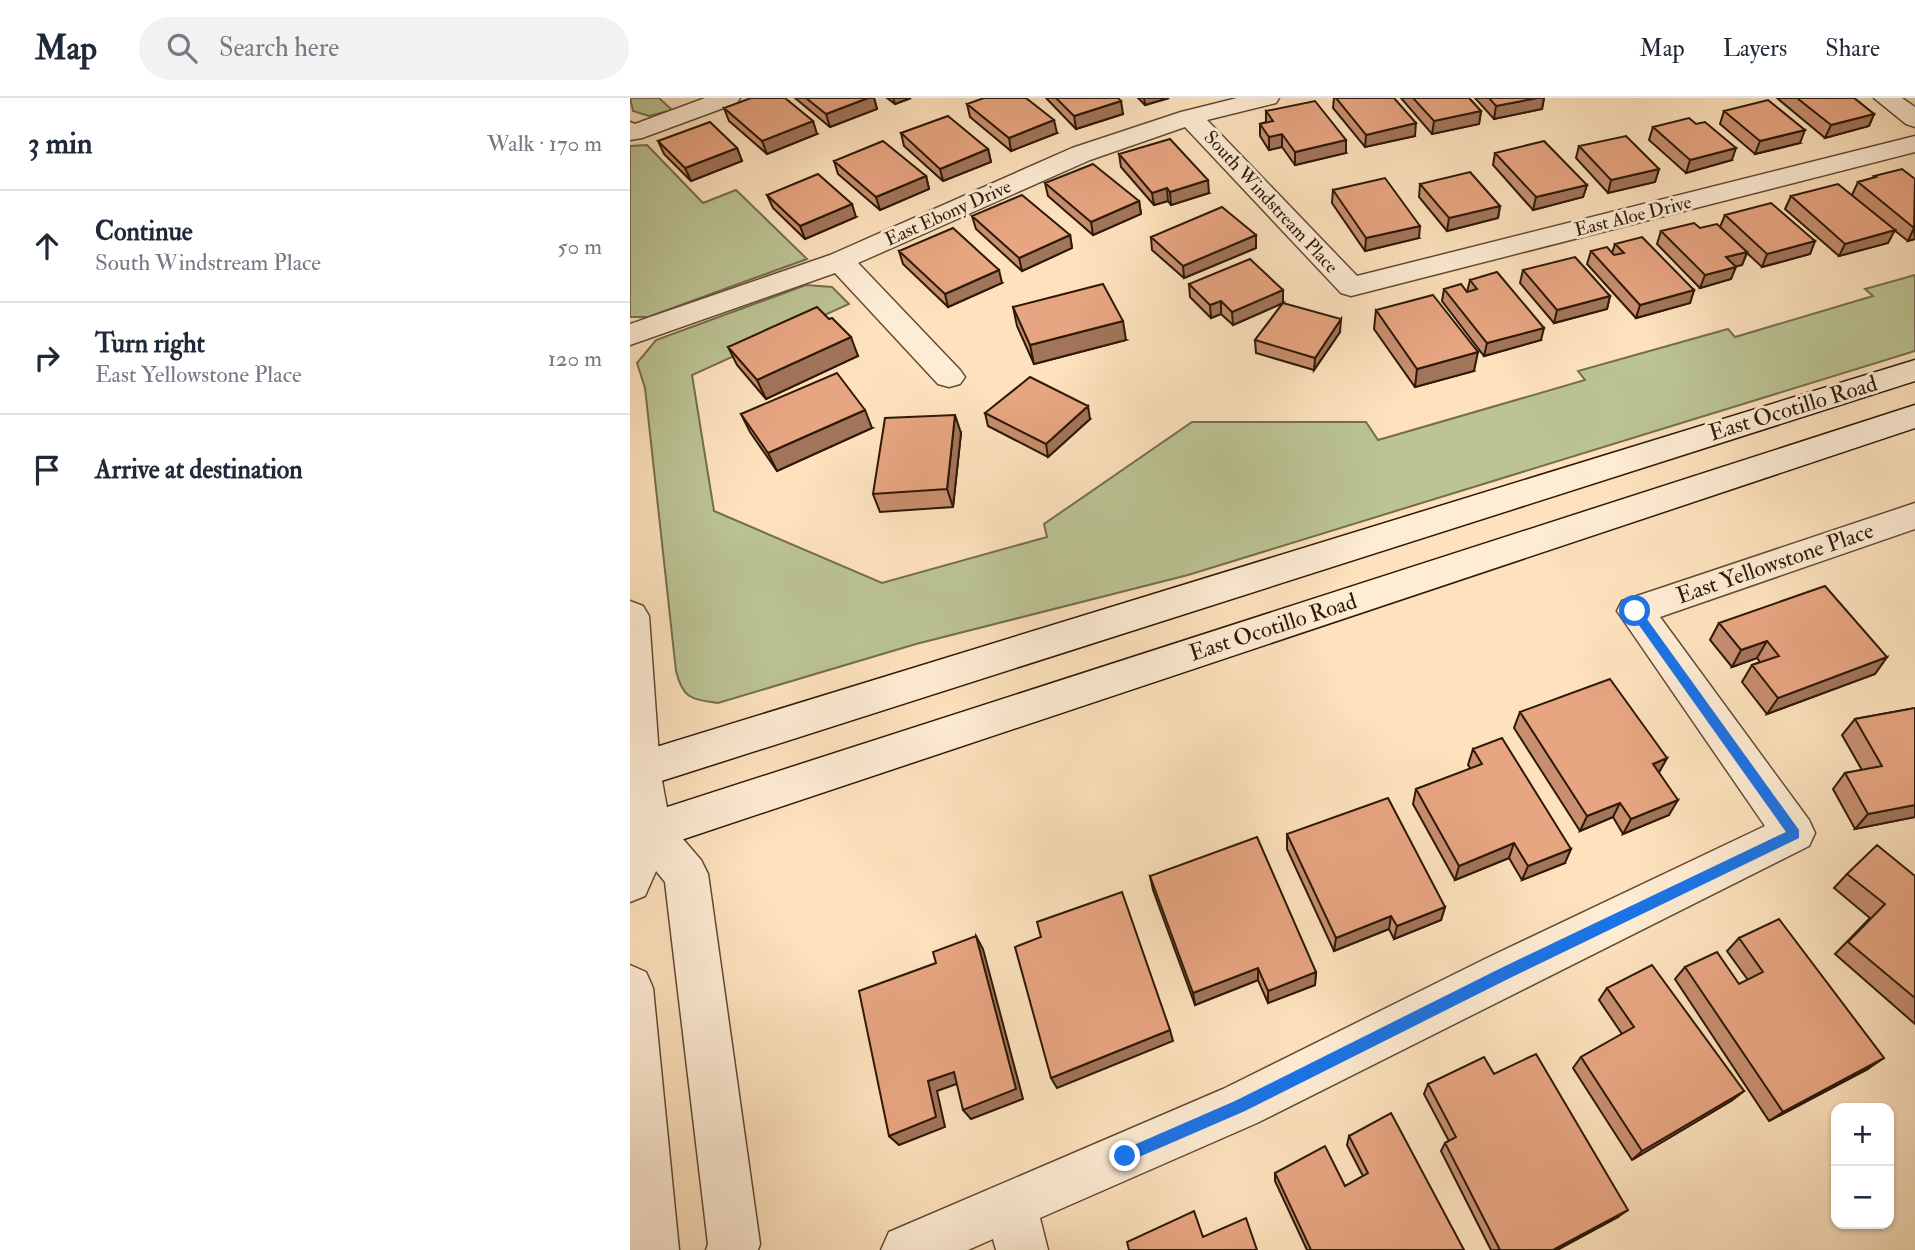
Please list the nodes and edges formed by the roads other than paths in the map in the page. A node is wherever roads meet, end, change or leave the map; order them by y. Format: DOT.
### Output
graph roads {
  1 [pos="728,98"];
  2 [pos="1267,98"];
  3 [pos="1886,98"];
  4 [pos="1190,117"];
  5 [pos="1915,119"];
  6 [pos="632,131"];
  7 [pos="1915,144"];
  8 [pos="840,261"];
  9 [pos="1351,287"];
  10 [pos="630,335"];
  11 [pos="1915,370"];
  12 [pos="948,377"];
  13 [pos="1915,416"];
  14 [pos="1915,516"];
  15 [pos="630,616"];
  16 [pos="635,771"];
  17 [pos="640,835"];
  18 [pos="630,882"];
  19 [pos="630,988"];
  20 [pos="1017,1227"];
  21 [pos="653,1250"];
  22 [pos="732,1250"];
  23 [pos="907,1250"];
  1 -- 6 [label="street"];
  2 -- 4 [label="street, East Ebony Drive"];
  3 -- 5 [label="street"];
  4 -- 8 [label="street, East Ebony Drive"];
  4 -- 9 [label="street, South Windstream Place"];
  7 -- 9 [label="street, East Aloe Drive"];
  8 -- 10 [label="street, East Ebony Drive"];
  8 -- 12 [label="street"];
  11 -- 16 [label="street, East Ocotillo Road"];
  13 -- 17 [label="street, East Ocotillo Road"];
  14 -- 20 [label="street, East Yellowstone Place"];
  15 -- 16 [label="street"];
  16 -- 17 [label="street"];
  17 -- 18 [label="street"];
  17 -- 22 [label="street"];
  19 -- 21 [label="street"];
  20 -- 23 [label="street"];
}
